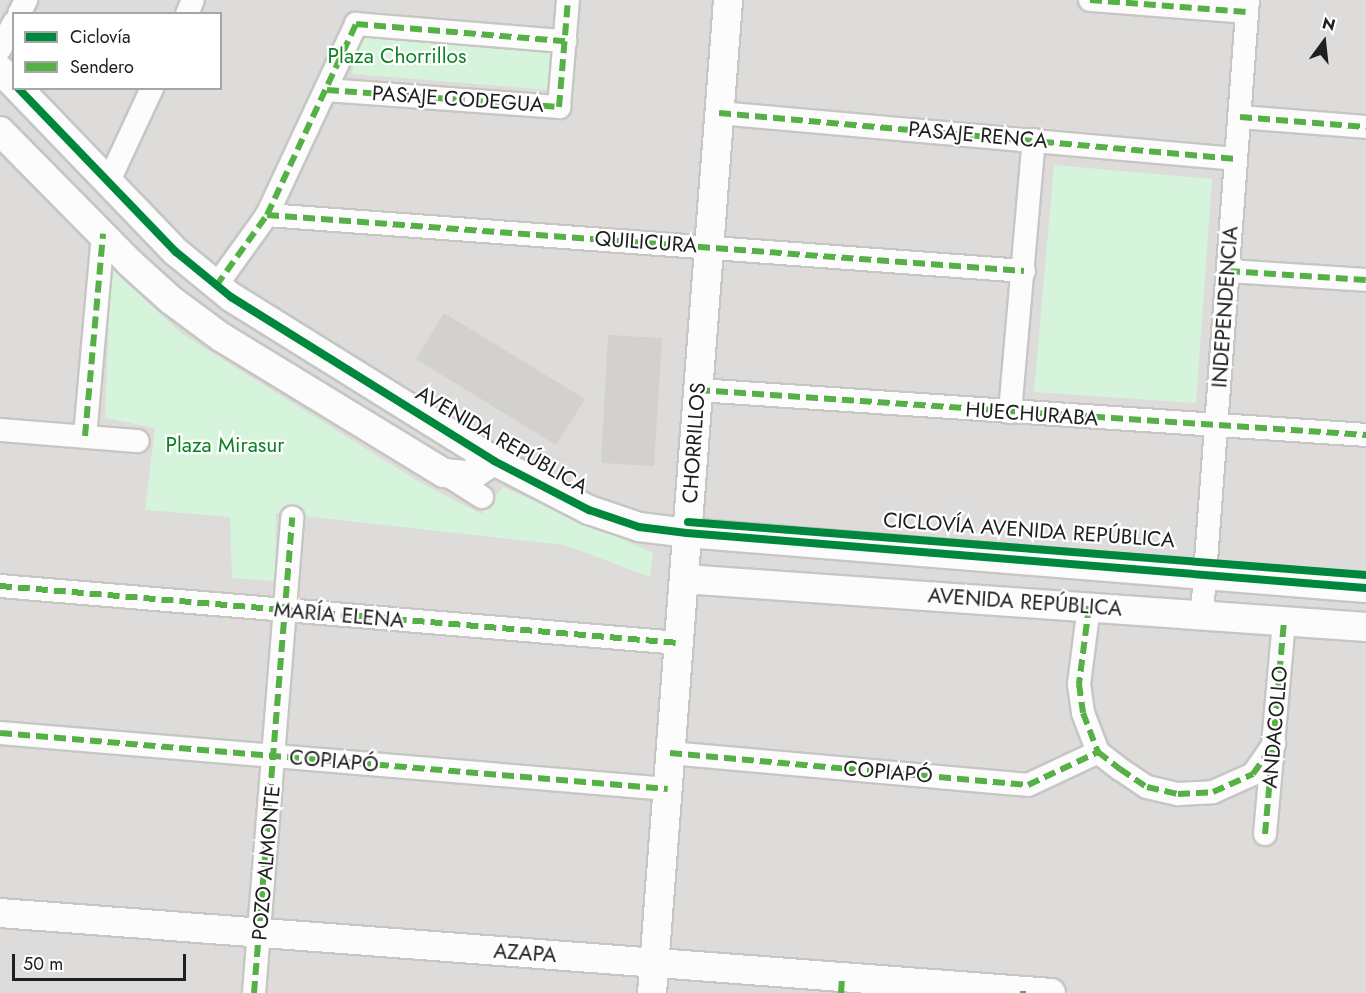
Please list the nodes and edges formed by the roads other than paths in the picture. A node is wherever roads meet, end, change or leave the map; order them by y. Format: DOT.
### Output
graph roads {
  1 [pos="568,0"];
  2 [pos="728,0"];
  3 [pos="1090,0"];
  4 [pos="1248,6"];
  5 [pos="12,27"];
  6 [pos="565,41"];
  7 [pos="0,49"];
  8 [pos="0,70"];
  9 [pos="12,82"];
  10 [pos="20,90"];
  11 [pos="151,90"];
  12 [pos="327,90"];
  13 [pos="719,113"];
  14 [pos="1239,117"];
  15 [pos="1366,127"];
  16 [pos="0,131"];
  17 [pos="1034,140"];
  18 [pos="1236,159"];
  19 [pos="108,183"];
  20 [pos="267,215"];
  21 [pos="102,234"];
  22 [pos="710,247"];
  23 [pos="1024,271"];
  24 [pos="1228,271"];
  25 [pos="1366,280"];
  26 [pos="216,286"];
  27 [pos="356,375"];
  28 [pos="698,390"];
  29 [pos="326,401"];
  30 [pos="1010,412"];
  31 [pos="1216,426"];
  32 [pos="0,430"];
  33 [pos="1366,435"];
  34 [pos="85,436"];
  35 [pos="138,441"];
  36 [pos="494,461"];
  37 [pos="438,469"];
  38 [pos="482,497"];
  39 [pos="292,518"];
  40 [pos="687,534"];
  41 [pos="1205,577"];
  42 [pos="684,579"];
  43 [pos="0,586"];
  44 [pos="1366,588"];
  45 [pos="1089,606"];
  46 [pos="286,610"];
  47 [pos="1202,614"];
  48 [pos="1284,620"];
  49 [pos="1366,627"];
  50 [pos="679,643"];
  51 [pos="0,733"];
  52 [pos="1274,744"];
  53 [pos="1098,752"];
  54 [pos="670,753"];
  55 [pos="275,756"];
  56 [pos="668,789"];
  57 [pos="1265,834"];
  58 [pos="0,913"];
  59 [pos="260,933"];
  60 [pos="655,963"];
  61 [pos="842,985"];
  62 [pos="1033,992"];
  63 [pos="254,993"];
  64 [pos="652,993"];
  1 -- 6 [label="street, PASAJE CODEGUA"];
  2 -- 13 [label="street, CHORRILLOS"];
  3 -- 4 [label="street"];
  4 -- 14 [label="street, INDEPENDENCIA"];
  5 -- 7 [label="street"];
  6 -- 12 [label="street"];
  6 -- 12 [label="street, PASAJE CODEGUA"];
  8 -- 9 [label="street"];
  10 -- 19 [label="street, AVENIDA REPÚBLICA"];
  11 -- 19 [label="street"];
  12 -- 20 [label="street"];
  13 -- 17 [label="street, PASAJE RENCA"];
  13 -- 22 [label="street, CHORRILLOS"];
  14 -- 15 [label="street"];
  14 -- 18 [label="street, INDEPENDENCIA"];
  16 -- 21 [label="street, AVENIDA REPÚBLICA"];
  17 -- 18 [label="street, PASAJE RENCA"];
  17 -- 23 [label="street"];
  18 -- 24 [label="street, INDEPENDENCIA"];
  19 -- 26 [label="street, AVENIDA REPÚBLICA"];
  20 -- 22 [label="street, QUILICURA"];
  20 -- 26 [label="street"];
  21 -- 29 [label="street, AVENIDA REPÚBLICA"];
  21 -- 34 [label="street"];
  22 -- 23 [label="street, QUILICURA"];
  22 -- 28 [label="street, CHORRILLOS"];
  23 -- 30 [label="street"];
  24 -- 25 [label="street"];
  24 -- 31 [label="street, INDEPENDENCIA"];
  26 -- 27 [label="street, AVENIDA REPÚBLICA"];
  27 -- 29 [label="street"];
  27 -- 36 [label="street, AVENIDA REPÚBLICA"];
  28 -- 30 [label="street, HUECHURABA"];
  28 -- 40 [label="street, CHORRILLOS"];
  29 -- 37 [label="street, AVENIDA REPÚBLICA"];
  30 -- 31 [label="street, HUECHURABA"];
  31 -- 33 [label="street, HUECHURABA"];
  31 -- 41 [label="street, INDEPENDENCIA"];
  32 -- 34 [label="street"];
  34 -- 35 [label="street"];
  36 -- 37 [label="street, AVENIDA REPÚBLICA"];
  36 -- 40 [label="street, AVENIDA REPÚBLICA"];
  37 -- 38 [label="street, AVENIDA REPÚBLICA"];
  39 -- 46 [label="street, POZO ALMONTE"];
  40 -- 41 [label="street, AVENIDA REPÚBLICA"];
  40 -- 42 [label="street, CHORRILLOS"];
  41 -- 44 [label="street, AVENIDA REPÚBLICA"];
  41 -- 47 [label="street, INDEPENDENCIA"];
  42 -- 45 [label="street, AVENIDA REPÚBLICA"];
  42 -- 50 [label="street, CHORRILLOS"];
  43 -- 46 [label="street, MARÍA ELENA"];
  45 -- 47 [label="street, AVENIDA REPÚBLICA"];
  45 -- 53 [label="street"];
  46 -- 50 [label="street, MARÍA ELENA"];
  46 -- 55 [label="street, POZO ALMONTE"];
  47 -- 48 [label="street, AVENIDA REPÚBLICA"];
  48 -- 49 [label="street, AVENIDA REPÚBLICA"];
  48 -- 52 [label="street, ANDACOLLO"];
  50 -- 54 [label="street, CHORRILLOS"];
  51 -- 55 [label="street, COPIAPÓ"];
  52 -- 53 [label="street"];
  52 -- 57 [label="street, ANDACOLLO"];
  53 -- 54 [label="street, COPIAPÓ"];
  54 -- 56 [label="street, CHORRILLOS"];
  55 -- 56 [label="street, COPIAPÓ"];
  55 -- 59 [label="street, POZO ALMONTE"];
  56 -- 60 [label="street, CHORRILLOS"];
  58 -- 59 [label="street, AZAPA"];
  59 -- 60 [label="street, AZAPA"];
  59 -- 63 [label="street, POZO ALMONTE"];
  60 -- 61 [label="street, AZAPA"];
  60 -- 64 [label="street, CHORRILLOS"];
  61 -- 62 [label="street, AZAPA"];
}
